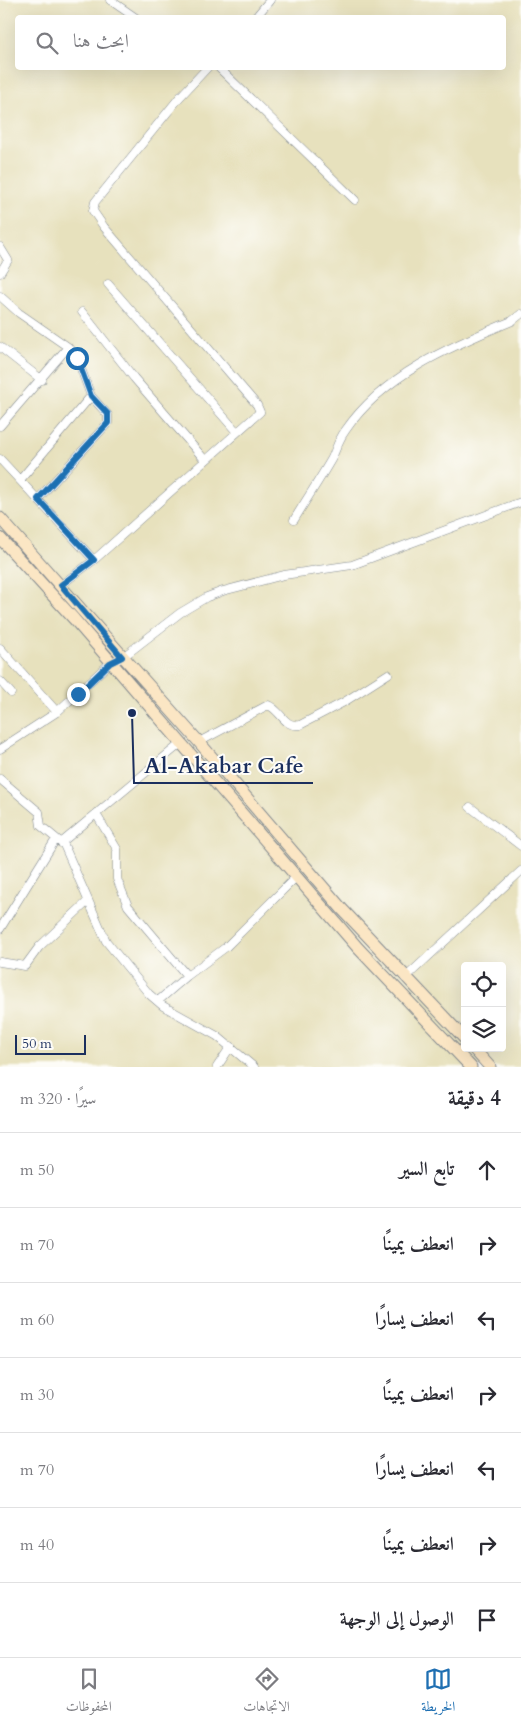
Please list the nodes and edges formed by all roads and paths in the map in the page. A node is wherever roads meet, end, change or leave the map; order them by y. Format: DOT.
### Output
graph roads {
  1 [pos="110,0"];
  2 [pos="270,0"];
  3 [pos="132,15"];
  4 [pos="258,15"];
  5 [pos="205,70"];
  6 [pos="221,70"];
  7 [pos="355,200"];
  8 [pos="0,247"];
  9 [pos="0,273"];
  10 [pos="108,284"];
  11 [pos="0,296"];
  12 [pos="82,312"];
  13 [pos="521,314"];
  14 [pos="0,347"];
  15 [pos="68,347"];
  16 [pos="42,380"];
  17 [pos="91,396"];
  18 [pos="0,426"];
  19 [pos="236,431"];
  20 [pos="0,459"];
  21 [pos="205,460"];
  22 [pos="20,480"];
  23 [pos="38,499"];
  24 [pos="521,502"];
  25 [pos="0,518"];
  26 [pos="294,520"];
  27 [pos="0,538"];
  28 [pos="94,560"];
  29 [pos="61,585"];
  30 [pos="0,648"];
  31 [pos="122,657"];
  32 [pos="110,663"];
  33 [pos="388,674"];
  34 [pos="0,681"];
  35 [pos="11,693"];
  36 [pos="57,712"];
  37 [pos="199,742"];
  38 [pos="180,744"];
  39 [pos="0,750"];
  40 [pos="0,779"];
  41 [pos="470,807"];
  42 [pos="96,814"];
  43 [pos="58,841"];
  44 [pos="521,846"];
  45 [pos="521,871"];
  46 [pos="297,876"];
  47 [pos="88,900"];
  48 [pos="0,929"];
  49 [pos="0,962"];
  50 [pos="187,976"];
  51 [pos="405,978"];
  52 [pos="158,1001"];
  53 [pos="461,1035"];
  54 [pos="231,1046"];
  55 [pos="477,1052"];
  56 [pos="217,1067"];
  57 [pos="254,1067"];
  58 [pos="471,1067"];
  59 [pos="490,1067"];
  1 -- 3 [label="street"];
  2 -- 4 [label="street"];
  5 -- 19 [label="street"];
  6 -- 7 [label="street"];
  8 -- 9 [label="street"];
  10 -- 19 [label="street"];
  11 -- 15 [label="street"];
  12 -- 21 [label="street"];
  13 -- 26 [label="street"];
  14 -- 16 [label="street"];
  15 -- 16 [label="street"];
  15 -- 17 [label="street"];
  16 -- 18 [label="street"];
  17 -- 22 [label="street"];
  17 -- 23 [label="street"];
  19 -- 21 [label="street"];
  20 -- 22 [label="street"];
  21 -- 28 [label="street"];
  22 -- 23 [label="street"];
  23 -- 28 [label="street"];
  24 -- 31 [label="street"];
  25 -- 29 [label="main road"];
  27 -- 32 [label="main road"];
  28 -- 29 [label="street"];
  29 -- 31 [label="main road"];
  30 -- 36 [label="street"];
  31 -- 32 [label="street"];
  31 -- 37 [label="main road"];
  32 -- 36 [label="street"];
  32 -- 38 [label="main road"];
  33 -- 37 [label="street"];
  34 -- 35 [label="street"];
  36 -- 39 [label="street"];
  37 -- 51 [label="main road"];
  38 -- 42 [label="street"];
  38 -- 46 [label="main road"];
  40 -- 43 [label="street"];
  41 -- 44 [label="street"];
  42 -- 43 [label="street"];
  42 -- 50 [label="street"];
  43 -- 47 [label="street"];
  43 -- 48 [label="street"];
  45 -- 51 [label="street"];
  46 -- 50 [label="street"];
  46 -- 58 [label="main road"];
  47 -- 49 [label="street"];
  47 -- 52 [label="street"];
  50 -- 52 [label="street"];
  51 -- 53 [label="main road"];
  52 -- 54 [label="street"];
  54 -- 56 [label="street"];
  54 -- 57 [label="street"];
  55 -- 59 [label="main road"];
}
